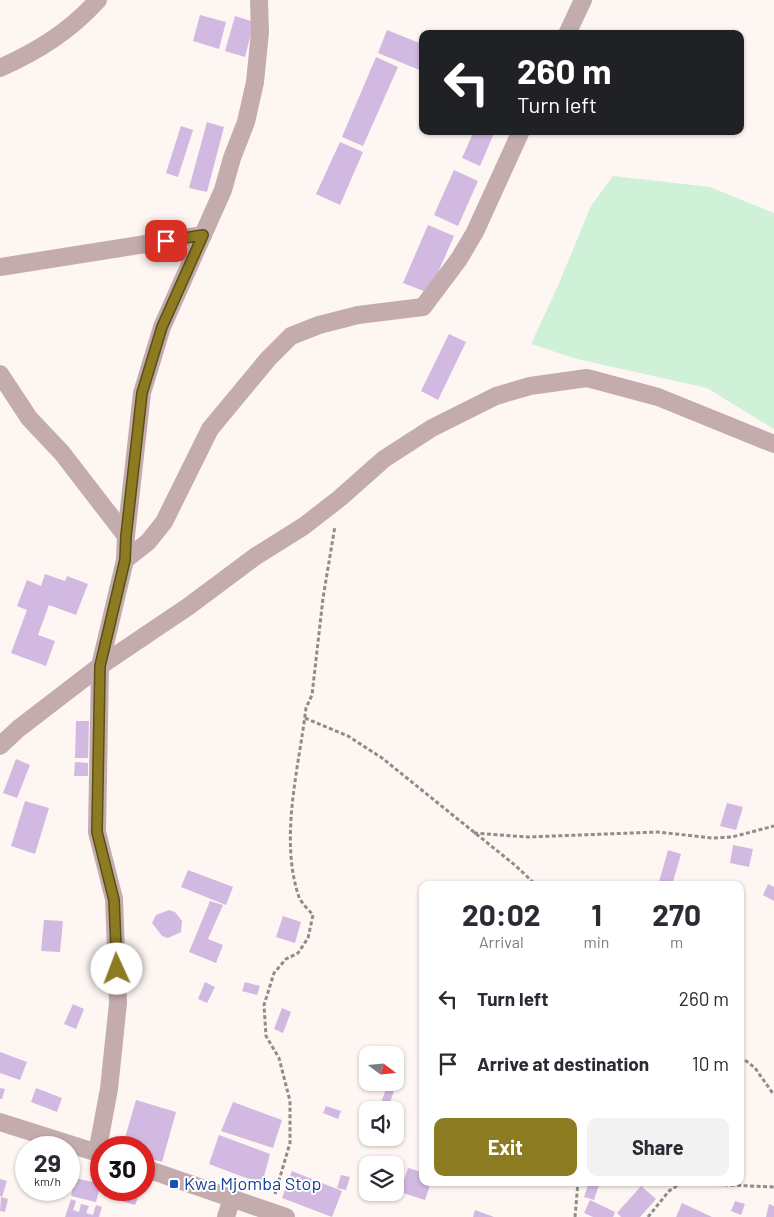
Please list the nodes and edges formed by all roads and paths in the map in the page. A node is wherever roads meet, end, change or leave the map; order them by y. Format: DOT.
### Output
graph roads {
  1 [pos="98,0"];
  2 [pos="259,0"];
  3 [pos="583,0"];
  4 [pos="569,30"];
  5 [pos="0,68"];
  6 [pos="519,135"];
  7 [pos="203,235"];
  8 [pos="0,267"];
  9 [pos="0,374"];
  10 [pos="774,444"];
  11 [pos="340,498"];
  12 [pos="126,536"];
  13 [pos="125,560"];
  14 [pos="100,666"];
  15 [pos="305,718"];
  16 [pos="0,746"];
  17 [pos="774,826"];
  18 [pos="474,833"];
  19 [pos="532,881"];
  20 [pos="744,1059"];
  21 [pos="774,1095"];
  22 [pos="0,1122"];
  23 [pos="101,1136"];
  24 [pos="90,1151"];
  25 [pos="155,1172"];
  26 [pos="578,1186"];
  27 [pos="676,1186"];
  28 [pos="744,1186"];
  29 [pos="774,1187"];
  30 [pos="232,1198"];
  31 [pos="278,1214"];
  32 [pos="226,1217"];
  33 [pos="575,1217"];
  34 [pos="648,1217"];
  1 -- 5 [label="street"];
  2 -- 7 [label="street"];
  3 -- 4 [label="street"];
  6 -- 13 [label="street"];
  7 -- 8 [label="street"];
  7 -- 12 [label="street"];
  9 -- 12 [label="street"];
  10 -- 11 [label="street"];
  11 -- 14 [label="street"];
  11 -- 15 [label="path"];
  12 -- 13 [label="street"];
  13 -- 14 [label="street"];
  14 -- 16 [label="street"];
  14 -- 23 [label="street"];
  15 -- 18 [label="path"];
  15 -- 31 [label="path"];
  17 -- 18 [label="path"];
  18 -- 19 [label="path"];
  20 -- 21 [label="path"];
  22 -- 24 [label="street"];
  25 -- 30 [label="street"];
  26 -- 33 [label="path"];
  27 -- 34 [label="path"];
  28 -- 29 [label="path"];
  30 -- 31 [label="street"];
  30 -- 32 [label="street"];
}
